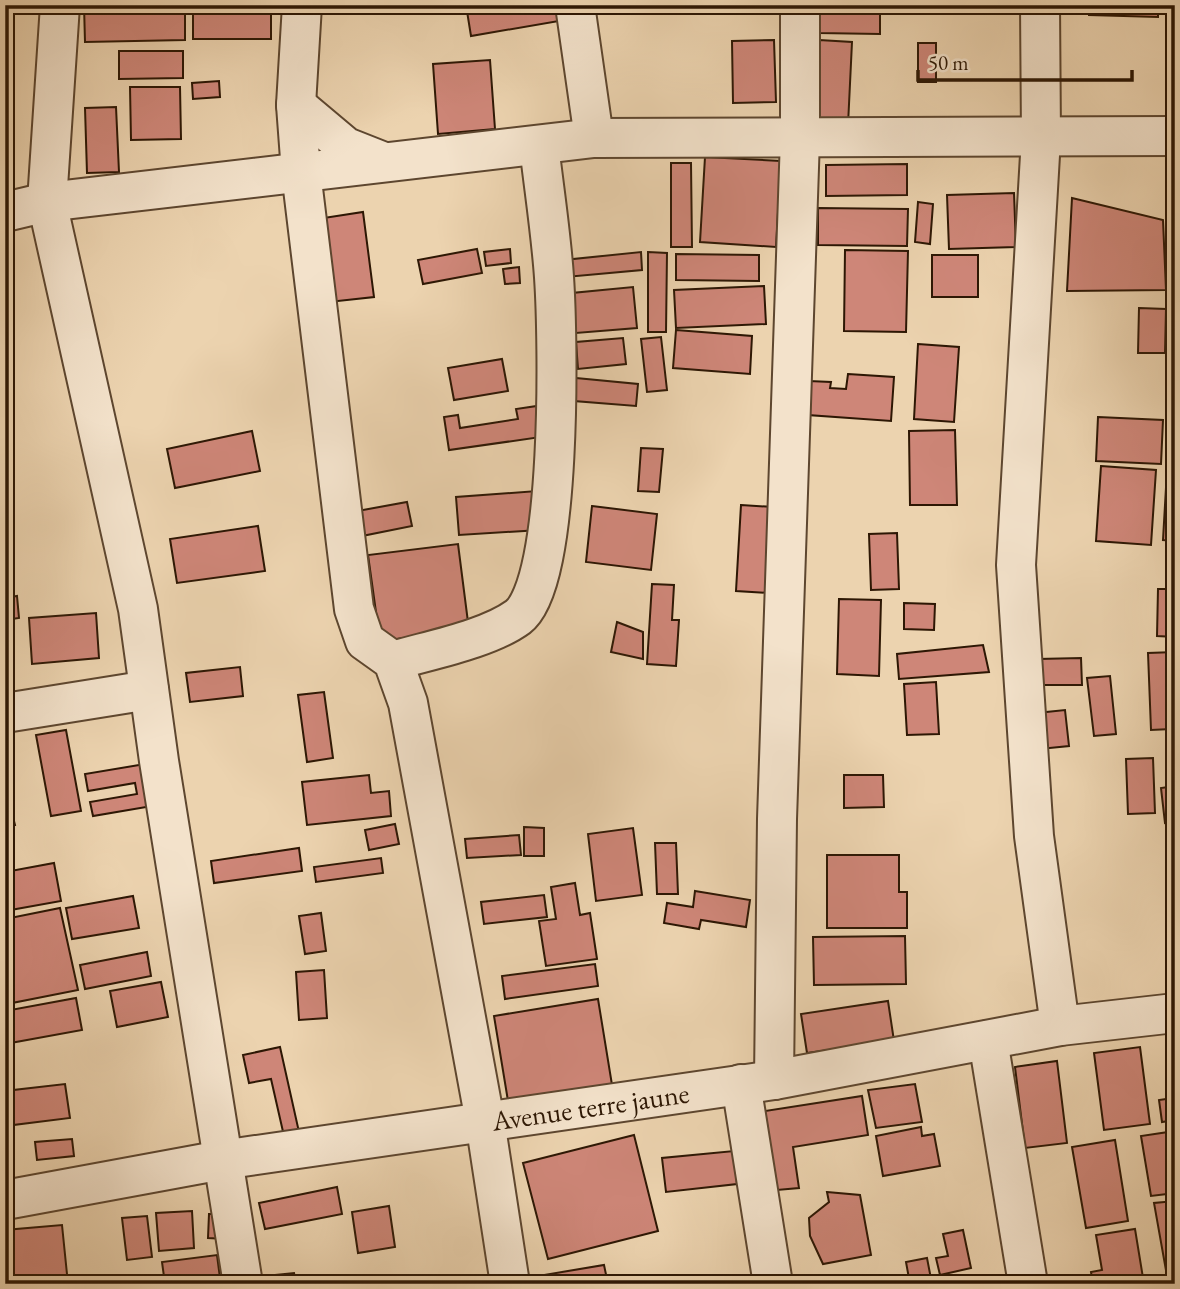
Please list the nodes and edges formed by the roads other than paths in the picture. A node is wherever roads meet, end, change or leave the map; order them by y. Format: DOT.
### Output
graph roads {
  1 [pos="60,5"];
  2 [pos="302,5"];
  3 [pos="575,5"];
  4 [pos="800,5"];
  5 [pos="1040,5"];
  6 [pos="296,105"];
  7 [pos="1175,136"];
  8 [pos="594,138"];
  9 [pos="800,138"];
  10 [pos="1041,138"];
  11 [pos="539,145"];
  12 [pos="386,163"];
  13 [pos="301,172"];
  14 [pos="47,202"];
  15 [pos="5,212"];
  16 [pos="393,661"];
  17 [pos="149,690"];
  18 [pos="5,713"];
  19 [pos="1175,1013"];
  20 [pos="1060,1026"];
  21 [pos="988,1040"];
  22 [pos="757,1082"];
  23 [pos="485,1121"];
  24 [pos="222,1160"];
  25 [pos="5,1200"];
  26 [pos="243,1284"];
  27 [pos="510,1284"];
  28 [pos="773,1284"];
  29 [pos="1028,1284"];
  1 -- 14 [label="street"];
  2 -- 6 [label="street"];
  3 -- 8 [label="street"];
  4 -- 9 [label="street"];
  5 -- 10 [label="street"];
  6 -- 12 [label="street"];
  6 -- 13 [label="street"];
  7 -- 10 [label="street"];
  8 -- 9 [label="street"];
  8 -- 11 [label="street"];
  9 -- 10 [label="street"];
  9 -- 22 [label="street"];
  10 -- 20 [label="street"];
  11 -- 12 [label="street"];
  11 -- 16 [label="street"];
  12 -- 13 [label="street"];
  13 -- 14 [label="street"];
  13 -- 16 [label="street"];
  14 -- 15 [label="street"];
  14 -- 17 [label="street"];
  16 -- 23 [label="street"];
  17 -- 18 [label="street"];
  17 -- 24 [label="street"];
  19 -- 20 [label="street, Avenue terre jaune"];
  20 -- 21 [label="street, Avenue terre jaune"];
  21 -- 22 [label="street, Avenue terre jaune"];
  21 -- 29 [label="street"];
  22 -- 23 [label="street, Avenue terre jaune"];
  22 -- 28 [label="street"];
  23 -- 24 [label="street, Avenue terre jaune"];
  23 -- 27 [label="street"];
  24 -- 25 [label="street, Avenue terre jaune"];
  24 -- 26 [label="street"];
}
